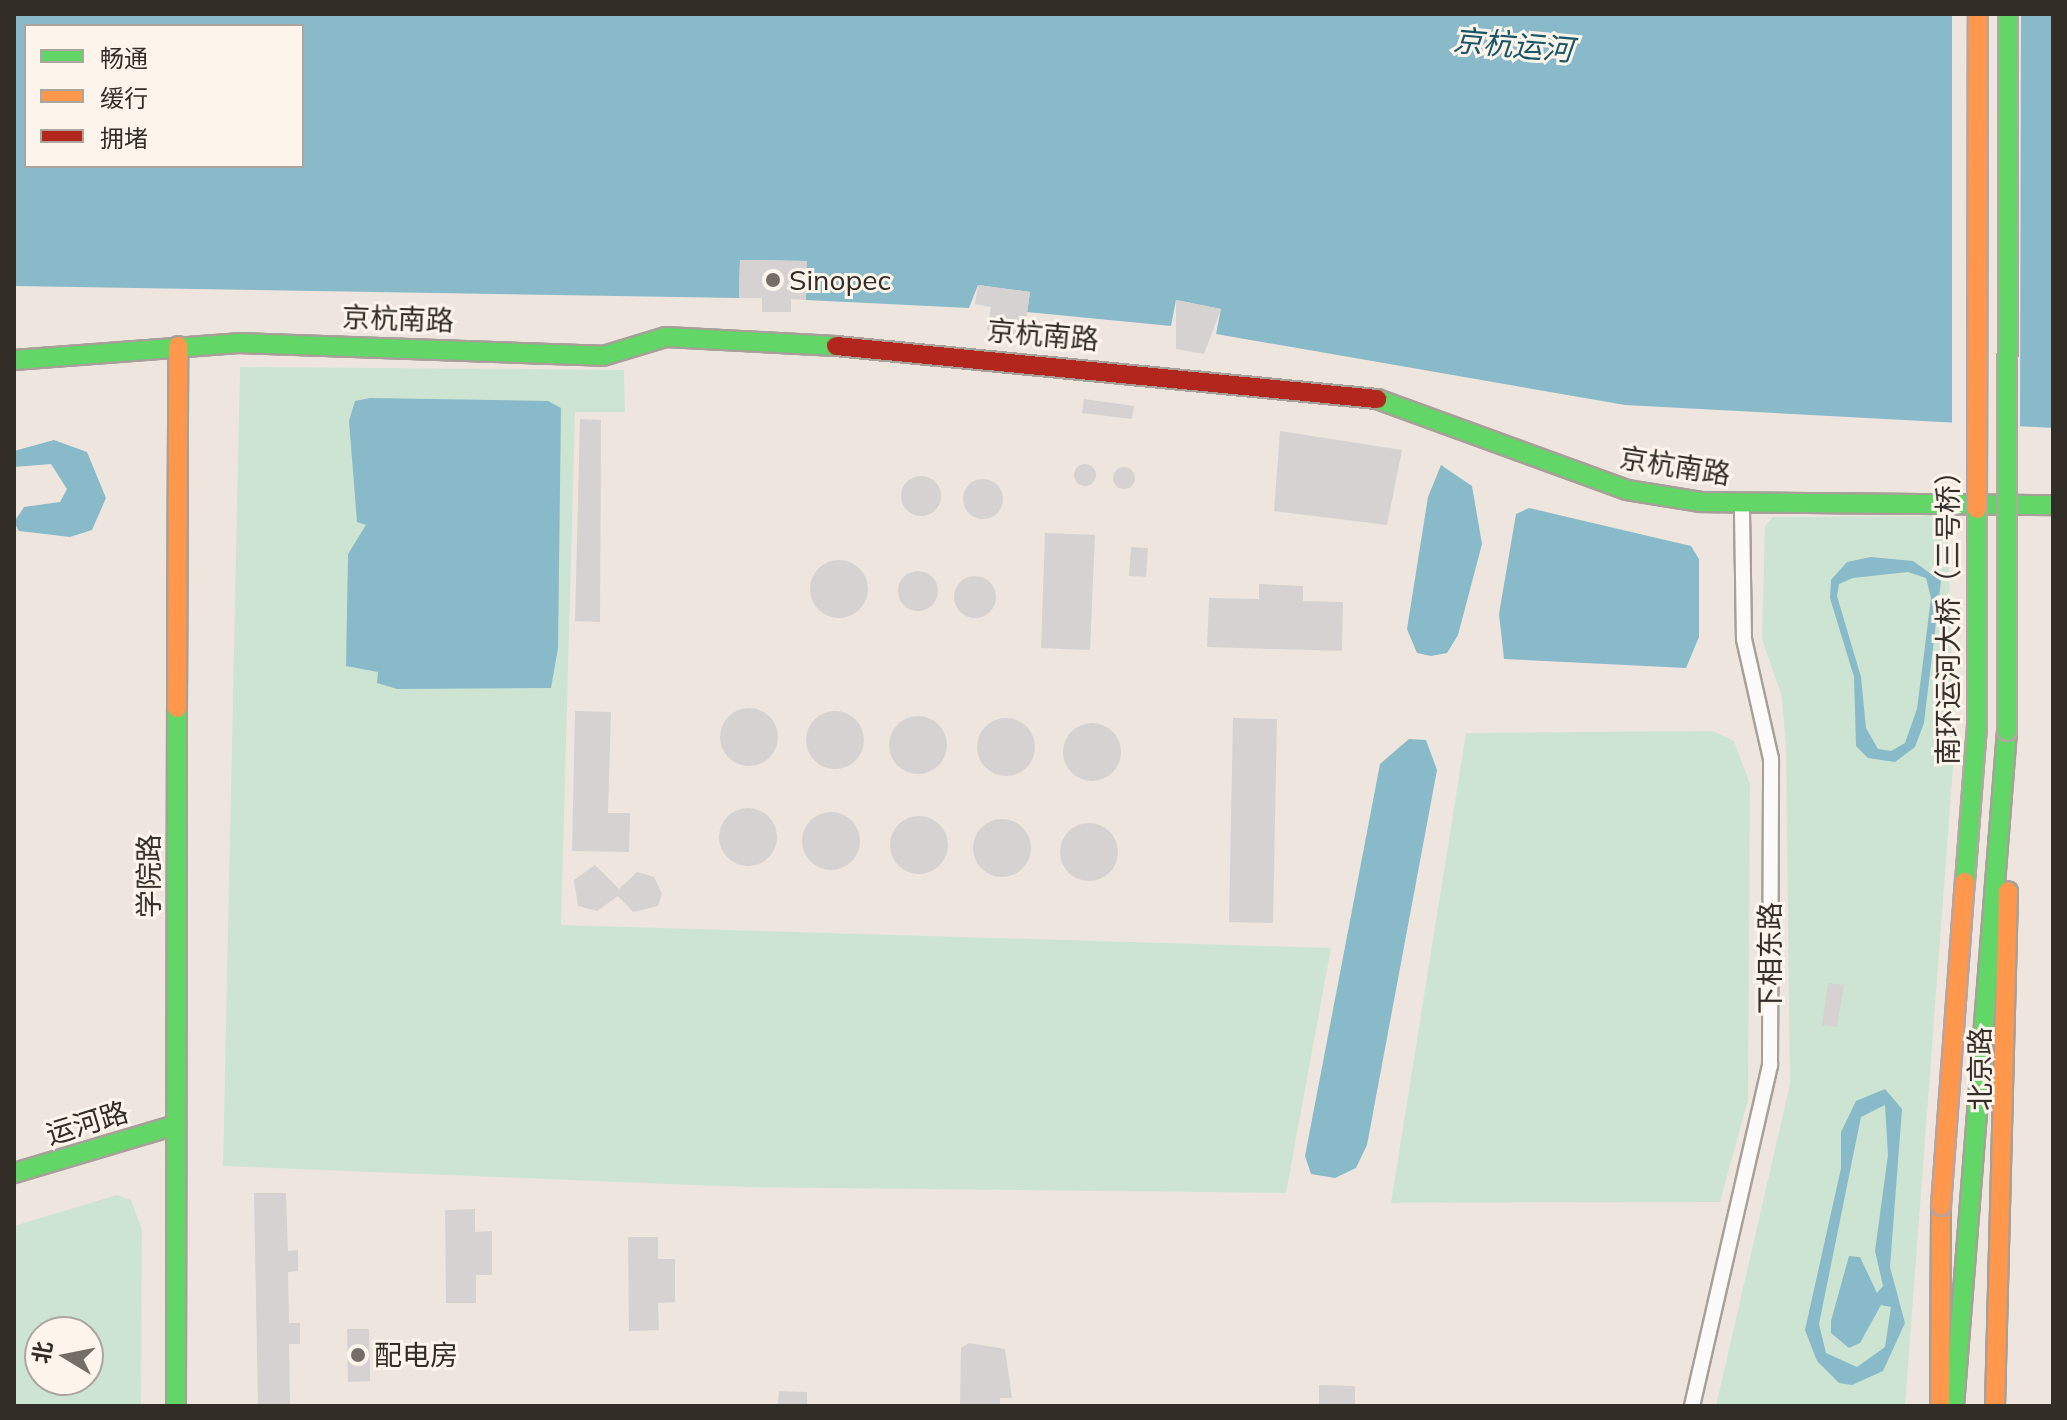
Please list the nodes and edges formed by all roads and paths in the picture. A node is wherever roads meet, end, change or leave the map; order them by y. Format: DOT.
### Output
graph roads {
  1 [pos="1978,14"];
  2 [pos="2008,14"];
  3 [pos="178,346"];
  4 [pos="14,360"];
  5 [pos="1742,505"];
  6 [pos="2053,505"];
  7 [pos="2007,731"];
  8 [pos="176,1125"];
  9 [pos="14,1173"];
  10 [pos="176,1406"];
  11 [pos="1692,1406"];
  12 [pos="1940,1406"];
  13 [pos="1954,1406"];
  14 [pos="1995,1406"];
  1 -- 12 [label="main road, 南环运河大桥（三号桥）, bridge"];
  2 -- 7 [label="main road, bridge"];
  3 -- 4 [label="main road, 京杭南路"];
  3 -- 5 [label="main road, 京杭南路"];
  3 -- 8 [label="main road, 学院路"];
  5 -- 6 [label="main road, 京杭南路"];
  5 -- 11 [label="street, 下相东路"];
  7 -- 13 [label="main road"];
  7 -- 14 [label="main road, 北京路"];
  8 -- 9 [label="main road, 运河路"];
  8 -- 10 [label="main road, 学院路"];
}
